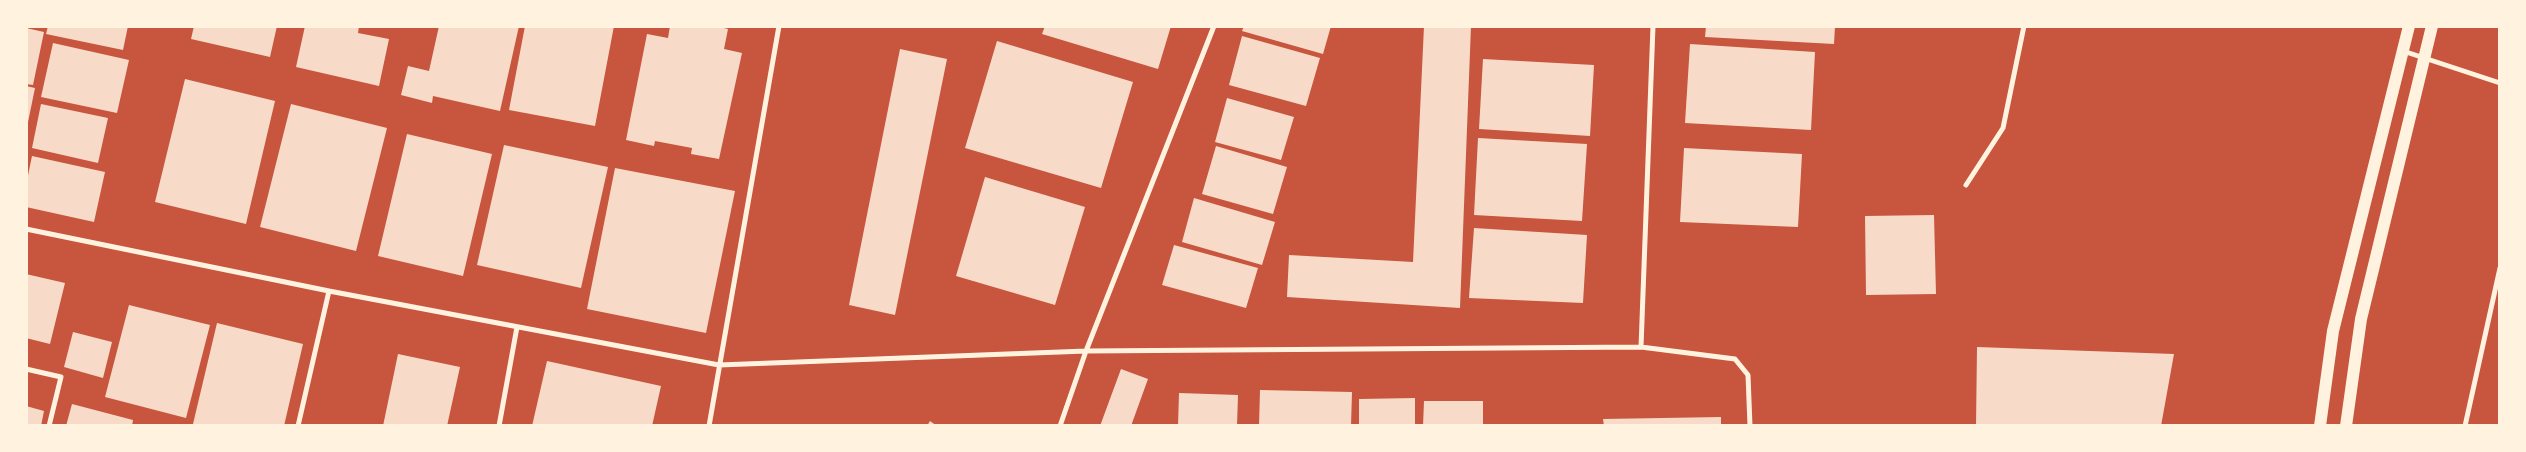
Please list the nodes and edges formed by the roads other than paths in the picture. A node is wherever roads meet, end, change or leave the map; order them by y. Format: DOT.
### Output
graph roads {
  1 [pos="779,26"];
  2 [pos="1214,26"];
  3 [pos="1653,26"];
  4 [pos="2024,26"];
  5 [pos="2408,26"];
  6 [pos="2432,26"];
  7 [pos="2403,51"];
  8 [pos="2424,58"];
  9 [pos="2500,83"];
  10 [pos="1966,185"];
  11 [pos="26,229"];
  12 [pos="2500,268"];
  13 [pos="329,291"];
  14 [pos="516,327"];
  15 [pos="1640,347"];
  16 [pos="1086,351"];
  17 [pos="718,366"];
  18 [pos="26,369"];
  19 [pos="49,426"];
  20 [pos="298,426"];
  21 [pos="499,426"];
  22 [pos="709,426"];
  23 [pos="1060,426"];
  24 [pos="1750,426"];
  25 [pos="2320,426"];
  26 [pos="2346,426"];
  27 [pos="2465,426"];
  1 -- 17 [label="street"];
  2 -- 16 [label="street"];
  3 -- 15 [label="street"];
  4 -- 10 [label="street"];
  5 -- 7 [label="main road"];
  6 -- 8 [label="main road"];
  7 -- 8 [label="street"];
  7 -- 25 [label="main road"];
  8 -- 9 [label="street"];
  8 -- 26 [label="main road"];
  11 -- 13 [label="street"];
  12 -- 27 [label="street"];
  13 -- 14 [label="street"];
  13 -- 20 [label="street"];
  14 -- 17 [label="street"];
  14 -- 21 [label="street"];
  15 -- 16 [label="street"];
  15 -- 24 [label="street"];
  16 -- 17 [label="street"];
  16 -- 23 [label="street"];
  17 -- 22 [label="street"];
  18 -- 19 [label="street"];
}
